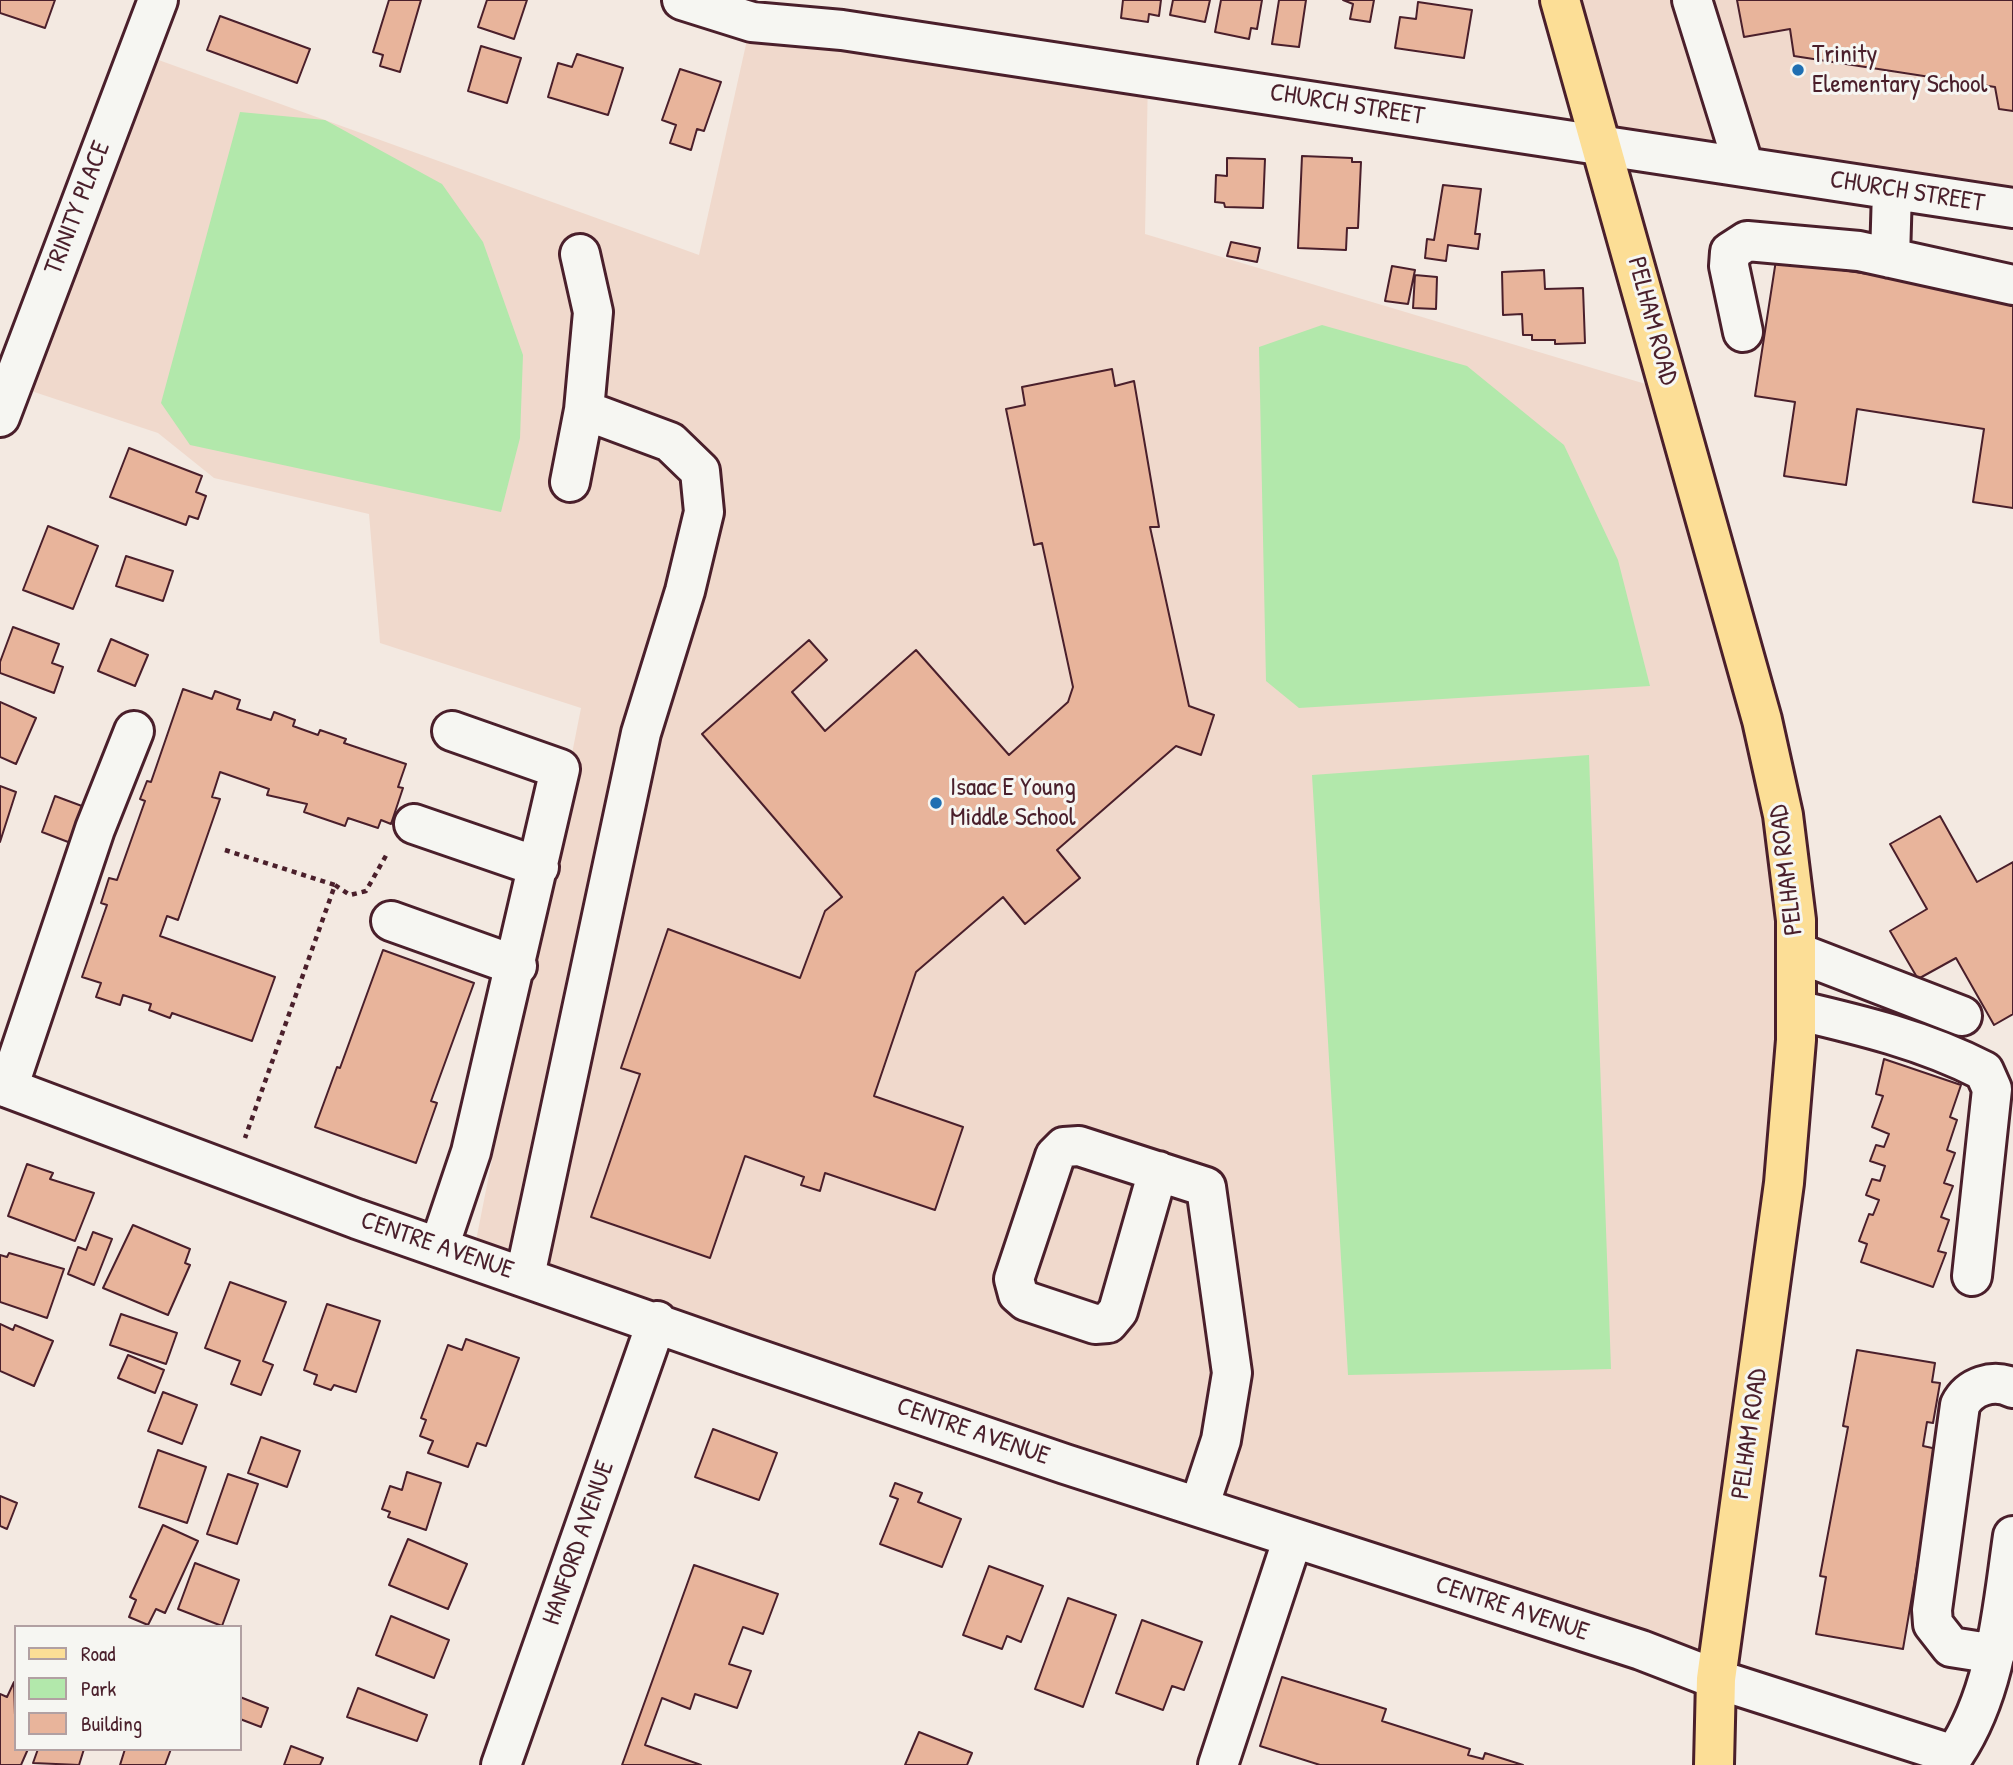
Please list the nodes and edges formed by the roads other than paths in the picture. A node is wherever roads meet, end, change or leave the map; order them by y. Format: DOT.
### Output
graph roads {
  1 [pos="158,0"];
  2 [pos="1560,0"];
  3 [pos="1692,0"];
  4 [pos="695,2"];
  5 [pos="1603,145"];
  6 [pos="1744,167"];
  7 [pos="1892,190"];
  8 [pos="2013,208"];
  9 [pos="580,254"];
  10 [pos="1890,258"];
  11 [pos="2013,285"];
  12 [pos="1742,332"];
  13 [pos="10,359"];
  14 [pos="584,410"];
  15 [pos="0,417"];
  16 [pos="570,482"];
  17 [pos="452,731"];
  18 [pos="134,732"];
  19 [pos="414,824"];
  20 [pos="538,867"];
  21 [pos="391,921"];
  22 [pos="1796,951"];
  23 [pos="517,966"];
  24 [pos="1796,1010"];
  25 [pos="1962,1016"];
  26 [pos="4,1087"];
  27 [pos="1158,1171"];
  28 [pos="439,1247"];
  29 [pos="525,1276"];
  30 [pos="1972,1276"];
  31 [pos="657,1321"];
  32 [pos="2013,1388"];
  33 [pos="1199,1507"];
  34 [pos="2013,1536"];
  35 [pos="1293,1538"];
  36 [pos="1995,1654"];
  37 [pos="1716,1679"];
  38 [pos="501,1765"];
  39 [pos="1218,1765"];
  40 [pos="1714,1765"];
  1 -- 13 [label="street, TRINITY PLACE"];
  2 -- 5 [label="main road, PELHAM ROAD"];
  3 -- 6 [label="street"];
  4 -- 5 [label="street, CHURCH STREET"];
  5 -- 6 [label="street, CHURCH STREET"];
  5 -- 22 [label="main road, PELHAM ROAD"];
  6 -- 7 [label="street, CHURCH STREET"];
  7 -- 8 [label="street, CHURCH STREET"];
  7 -- 10 [label="street"];
  9 -- 14 [label="street"];
  10 -- 11 [label="street"];
  10 -- 12 [label="street"];
  13 -- 15 [label="street, TRINITY PLACE"];
  14 -- 16 [label="street"];
  14 -- 29 [label="street"];
  17 -- 20 [label="street"];
  18 -- 26 [label="street"];
  19 -- 20 [label="street"];
  20 -- 23 [label="street"];
  21 -- 23 [label="street"];
  22 -- 24 [label="main road, PELHAM ROAD"];
  22 -- 25 [label="street"];
  23 -- 28 [label="street"];
  24 -- 30 [label="street"];
  24 -- 37 [label="main road, PELHAM ROAD"];
  26 -- 28 [label="street, CENTRE AVENUE"];
  27 -- 27 [label="street"];
  27 -- 33 [label="street"];
  28 -- 29 [label="street, CENTRE AVENUE"];
  29 -- 31 [label="street, CENTRE AVENUE"];
  31 -- 33 [label="street, CENTRE AVENUE"];
  31 -- 38 [label="street, HANFORD AVENUE"];
  32 -- 36 [label="street"];
  33 -- 35 [label="street, CENTRE AVENUE"];
  34 -- 36 [label="street"];
  35 -- 37 [label="street, CENTRE AVENUE"];
  35 -- 39 [label="street"];
  36 -- 37 [label="street, CENTRE AVENUE"];
  37 -- 40 [label="main road, PELHAM ROAD"];
}
